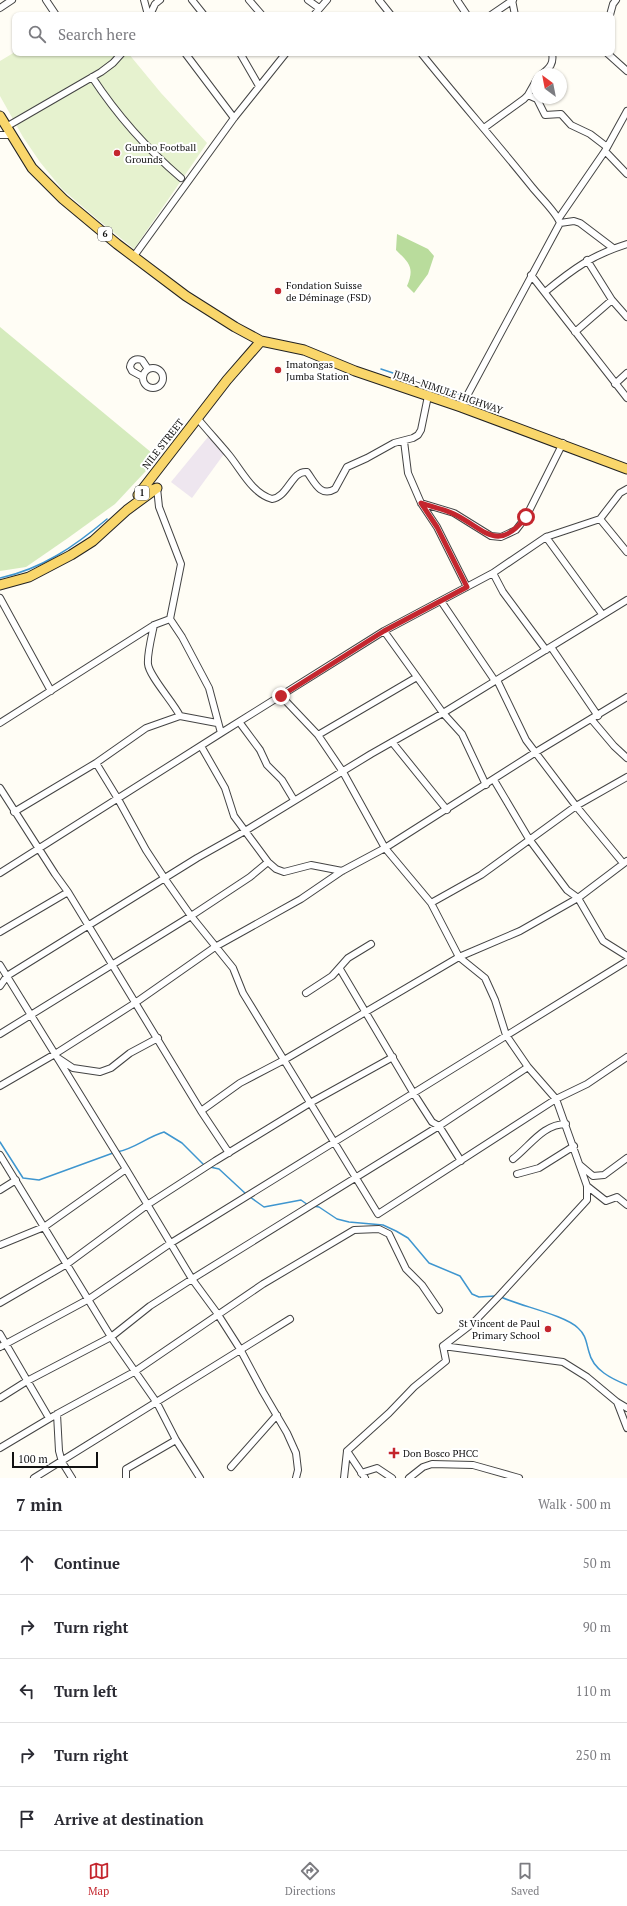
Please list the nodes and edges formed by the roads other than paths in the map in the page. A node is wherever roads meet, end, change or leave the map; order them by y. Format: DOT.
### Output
graph roads {
  1 [pos="12,0"];
  2 [pos="46,0"];
  3 [pos="144,0"];
  4 [pos="160,0"];
  5 [pos="192,0"];
  6 [pos="249,0"];
  7 [pos="308,0"];
  8 [pos="327,0"];
  9 [pos="380,0"];
  10 [pos="457,0"];
  11 [pos="513,0"];
  12 [pos="616,0"];
  13 [pos="0,8"];
  14 [pos="319,8"];
  15 [pos="54,12"];
  16 [pos="148,12"];
  17 [pos="151,12"];
  18 [pos="202,12"];
  19 [pos="259,12"];
  20 [pos="316,12"];
  21 [pos="389,12"];
  22 [pos="465,12"];
  23 [pos="495,12"];
  24 [pos="515,12"];
  25 [pos="611,12"];
  26 [pos="119,56"];
  27 [pos="187,56"];
  28 [pos="242,56"];
  29 [pos="284,56"];
  30 [pos="424,56"];
  31 [pos="552,56"];
  32 [pos="610,56"];
  33 [pos="549,68"];
  34 [pos="627,71"];
  35 [pos="92,77"];
  36 [pos="259,86"];
  37 [pos="531,90"];
  38 [pos="528,95"];
  39 [pos="627,111"];
  40 [pos="0,116"];
  41 [pos="234,118"];
  42 [pos="484,128"];
  43 [pos="8,131"];
  44 [pos="0,135"];
  45 [pos="606,149"];
  46 [pos="626,176"];
  47 [pos="181,178"];
  48 [pos="560,220"];
  49 [pos="627,244"];
  50 [pos="613,248"];
  51 [pos="134,256"];
  52 [pos="587,260"];
  53 [pos="531,274"];
  54 [pos="545,292"];
  55 [pos="612,300"];
  56 [pos="627,318"];
  57 [pos="575,332"];
  58 [pos="260,340"];
  59 [pos="148,369"];
  60 [pos="627,373"];
  61 [pos="142,377"];
  62 [pos="615,384"];
  63 [pos="428,396"];
  64 [pos="627,398"];
  65 [pos="461,407"];
  66 [pos="198,420"];
  67 [pos="404,441"];
  68 [pos="563,444"];
  69 [pos="627,468"];
  70 [pos="157,488"];
  71 [pos="627,489"];
  72 [pos="421,503"];
  73 [pos="600,519"];
  74 [pos="546,537"];
  75 [pos="627,552"];
  76 [pos="493,573"];
  77 [pos="0,585"];
  78 [pos="467,587"];
  79 [pos="0,598"];
  80 [pos="627,600"];
  81 [pos="441,601"];
  82 [pos="602,614"];
  83 [pos="170,619"];
  84 [pos="154,625"];
  85 [pos="384,631"];
  86 [pos="548,649"];
  87 [pos="417,677"];
  88 [pos="496,680"];
  89 [pos="51,691"];
  90 [pos="281,696"];
  91 [pos="627,697"];
  92 [pos="443,713"];
  93 [pos="180,716"];
  94 [pos="598,716"];
  95 [pos="592,720"];
  96 [pos="0,723"];
  97 [pos="217,723"];
  98 [pos="240,723"];
  99 [pos="221,733"];
  100 [pos="318,736"];
  101 [pos="392,742"];
  102 [pos="201,746"];
  103 [pos="536,752"];
  104 [pos="627,758"];
  105 [pos="96,763"];
  106 [pos="343,772"];
  107 [pos="627,777"];
  108 [pos="494,780"];
  109 [pos="486,785"];
  110 [pos="0,788"];
  111 [pos="118,799"];
  112 [pos="294,800"];
  113 [pos="576,806"];
  114 [pos="447,810"];
  115 [pos="14,812"];
  116 [pos="245,832"];
  117 [pos="529,839"];
  118 [pos="38,848"];
  119 [pos="386,848"];
  120 [pos="268,862"];
  121 [pos="625,862"];
  122 [pos="342,871"];
  123 [pos="0,872"];
  124 [pos="165,879"];
  125 [pos="68,892"];
  126 [pos="578,898"];
  127 [pos="430,903"];
  128 [pos="191,916"];
  129 [pos="88,927"];
  130 [pos="0,932"];
  131 [pos="371,944"];
  132 [pos="215,947"];
  133 [pos="627,956"];
  134 [pos="459,957"];
  135 [pos="627,961"];
  136 [pos="0,964"];
  137 [pos="111,965"];
  138 [pos="340,969"];
  139 [pos="7,976"];
  140 [pos="0,986"];
  141 [pos="306,993"];
  142 [pos="135,1003"];
  143 [pos="366,1013"];
  144 [pos="30,1014"];
  145 [pos="0,1034"];
  146 [pos="506,1035"];
  147 [pos="158,1038"];
  148 [pos="56,1056"];
  149 [pos="393,1057"];
  150 [pos="627,1057"];
  151 [pos="284,1060"];
  152 [pos="528,1067"];
  153 [pos="0,1086"];
  154 [pos="414,1094"];
  155 [pos="556,1099"];
  156 [pos="310,1103"];
  157 [pos="201,1111"];
  158 [pos="566,1124"];
  159 [pos="439,1126"];
  160 [pos="334,1143"];
  161 [pos="574,1146"];
  162 [pos="229,1153"];
  163 [pos="0,1154"];
  164 [pos="627,1158"];
  165 [pos="513,1159"];
  166 [pos="461,1161"];
  167 [pos="579,1164"];
  168 [pos="126,1169"];
  169 [pos="516,1174"];
  170 [pos="355,1177"];
  171 [pos="16,1180"];
  172 [pos="587,1186"];
  173 [pos="0,1190"];
  174 [pos="148,1205"];
  175 [pos="627,1205"];
  176 [pos="44,1227"];
  177 [pos="171,1243"];
  178 [pos="0,1245"];
  179 [pos="67,1264"];
  180 [pos="192,1279"];
  181 [pos="89,1300"];
  182 [pos="0,1303"];
  183 [pos="439,1310"];
  184 [pos="217,1313"];
  185 [pos="290,1319"];
  186 [pos="0,1334"];
  187 [pos="111,1337"];
  188 [pos="3,1345"];
  189 [pos="443,1346"];
  190 [pos="240,1349"];
  191 [pos="134,1372"];
  192 [pos="27,1381"];
  193 [pos="0,1398"];
  194 [pos="616,1402"];
  195 [pos="157,1403"];
  196 [pos="627,1408"];
  197 [pos="57,1414"];
  198 [pos="277,1416"];
  199 [pos="50,1418"];
  200 [pos="627,1428"];
  201 [pos="176,1440"];
  202 [pos="0,1448"];
  203 [pos="347,1451"];
  204 [pos="231,1468"];
  205 [pos="363,1475"];
  206 [pos="34,1478"];
  207 [pos="72,1478"];
  208 [pos="126,1478"];
  209 [pos="200,1478"];
  210 [pos="296,1478"];
  211 [pos="344,1478"];
  212 [pos="392,1478"];
  213 [pos="409,1478"];
  214 [pos="519,1478"];
  1 -- 13 [label="street"];
  2 -- 15 [label="street"];
  3 -- 16 [label="street"];
  4 -- 17 [label="street"];
  5 -- 18 [label="street"];
  6 -- 19 [label="street"];
  7 -- 14 [label="street"];
  8 -- 14 [label="street"];
  9 -- 21 [label="street"];
  10 -- 22 [label="street"];
  11 -- 23 [label="street"];
  11 -- 24 [label="street"];
  12 -- 25 [label="street"];
  14 -- 20 [label="street"];
  26 -- 35 [label="street"];
  27 -- 41 [label="street"];
  28 -- 36 [label="street"];
  29 -- 36 [label="street"];
  30 -- 42 [label="street"];
  31 -- 33 [label="street"];
  32 -- 34 [label="street"];
  35 -- 43 [label="street"];
  35 -- 47 [label="street"];
  36 -- 41 [label="street"];
  37 -- 38 [label="street"];
  38 -- 42 [label="street"];
  38 -- 45 [label="street"];
  39 -- 45 [label="street"];
  40 -- 43 [label="main road, 6"];
  41 -- 51 [label="street"];
  42 -- 48 [label="street"];
  43 -- 44 [label="street"];
  43 -- 51 [label="main road, 6"];
  45 -- 46 [label="street"];
  45 -- 48 [label="street"];
  48 -- 50 [label="street"];
  48 -- 53 [label="street"];
  49 -- 50 [label="street"];
  50 -- 52 [label="street"];
  51 -- 58 [label="main road, 6"];
  52 -- 54 [label="street"];
  52 -- 55 [label="street"];
  53 -- 54 [label="street"];
  53 -- 65 [label="street"];
  54 -- 57 [label="street"];
  55 -- 56 [label="street"];
  55 -- 57 [label="street"];
  57 -- 62 [label="street"];
  58 -- 63 [label="main road, JUBA–NIMULE HIGHWAY"];
  58 -- 66 [label="main road, NILE STREET / 1"];
  59 -- 61 [label="street"];
  59 -- 61 [label="street"];
  59 -- 61 [label="street"];
  60 -- 62 [label="street"];
  62 -- 64 [label="street"];
  63 -- 65 [label="main road, JUBA–NIMULE HIGHWAY"];
  63 -- 67 [label="street"];
  65 -- 69 [label="main road, JUBA–NIMULE HIGHWAY"];
  66 -- 67 [label="street"];
  66 -- 70 [label="main road, NILE STREET / 1"];
  67 -- 72 [label="street"];
  68 -- 72 [label="street"];
  70 -- 77 [label="main road, 1"];
  70 -- 83 [label="street"];
  71 -- 73 [label="street"];
  72 -- 78 [label="street"];
  73 -- 74 [label="street"];
  73 -- 75 [label="street"];
  74 -- 76 [label="street"];
  74 -- 82 [label="street"];
  76 -- 78 [label="street"];
  76 -- 86 [label="street"];
  78 -- 81 [label="street"];
  79 -- 89 [label="street"];
  80 -- 82 [label="street"];
  81 -- 85 [label="street"];
  81 -- 88 [label="street"];
  82 -- 86 [label="street"];
  83 -- 84 [label="street"];
  83 -- 97 [label="street"];
  84 -- 89 [label="street"];
  84 -- 93 [label="street"];
  85 -- 87 [label="street"];
  85 -- 90 [label="street"];
  86 -- 88 [label="street"];
  86 -- 94 [label="street"];
  87 -- 92 [label="street"];
  87 -- 100 [label="street"];
  88 -- 92 [label="street"];
  88 -- 103 [label="street"];
  89 -- 96 [label="street"];
  90 -- 99 [label="street"];
  90 -- 100 [label="street"];
  91 -- 94 [label="street"];
  92 -- 101 [label="street"];
  92 -- 109 [label="street"];
  93 -- 97 [label="street"];
  93 -- 105 [label="street"];
  94 -- 95 [label="street"];
  95 -- 103 [label="street"];
  95 -- 104 [label="street"];
  97 -- 99 [label="street"];
  98 -- 112 [label="street"];
  99 -- 102 [label="street"];
  100 -- 106 [label="street"];
  101 -- 106 [label="street"];
  101 -- 114 [label="street"];
  102 -- 111 [label="street"];
  102 -- 116 [label="street"];
  103 -- 108 [label="street"];
  103 -- 113 [label="street"];
  105 -- 111 [label="street"];
  105 -- 115 [label="street"];
  106 -- 112 [label="street"];
  106 -- 119 [label="street"];
  107 -- 113 [label="street"];
  108 -- 109 [label="street"];
  108 -- 117 [label="street"];
  109 -- 114 [label="street"];
  110 -- 115 [label="street"];
  111 -- 118 [label="street"];
  111 -- 124 [label="street"];
  112 -- 116 [label="street"];
  113 -- 117 [label="street"];
  113 -- 121 [label="street"];
  114 -- 119 [label="street"];
  115 -- 118 [label="street"];
  116 -- 120 [label="street"];
  116 -- 124 [label="street"];
  117 -- 126 [label="street"];
  117 -- 127 [label="street"];
  118 -- 123 [label="street"];
  118 -- 125 [label="street"];
  119 -- 122 [label="street"];
  119 -- 127 [label="street"];
  120 -- 122 [label="street"];
  120 -- 128 [label="street"];
  121 -- 126 [label="street"];
  122 -- 132 [label="street"];
  124 -- 128 [label="street"];
  124 -- 129 [label="street"];
  125 -- 129 [label="street"];
  125 -- 130 [label="street"];
  126 -- 133 [label="street"];
  126 -- 134 [label="street"];
  127 -- 134 [label="street"];
  128 -- 132 [label="street"];
  128 -- 137 [label="street"];
  129 -- 137 [label="street"];
  129 -- 139 [label="street"];
  131 -- 138 [label="street"];
  132 -- 142 [label="street"];
  132 -- 151 [label="street"];
  134 -- 143 [label="street"];
  134 -- 146 [label="street"];
  135 -- 146 [label="street"];
  136 -- 139 [label="street"];
  137 -- 142 [label="street"];
  137 -- 144 [label="street"];
  138 -- 141 [label="street"];
  138 -- 143 [label="street"];
  139 -- 140 [label="street"];
  139 -- 144 [label="street"];
  142 -- 147 [label="street"];
  142 -- 148 [label="street"];
  143 -- 149 [label="street"];
  143 -- 151 [label="street"];
  144 -- 145 [label="street"];
  144 -- 148 [label="street"];
  146 -- 152 [label="street"];
  146 -- 154 [label="street"];
  147 -- 148 [label="street"];
  147 -- 157 [label="street"];
  148 -- 153 [label="street"];
  148 -- 168 [label="street"];
  149 -- 154 [label="street"];
  149 -- 156 [label="street"];
  150 -- 155 [label="street"];
  151 -- 156 [label="street"];
  151 -- 157 [label="street"];
  152 -- 155 [label="street"];
  152 -- 159 [label="street"];
  154 -- 159 [label="street"];
  154 -- 160 [label="street"];
  155 -- 158 [label="street"];
  155 -- 166 [label="street"];
  156 -- 160 [label="street"];
  156 -- 162 [label="street"];
  157 -- 162 [label="street"];
  158 -- 161 [label="street"];
  158 -- 165 [label="street"];
  159 -- 166 [label="street"];
  159 -- 170 [label="street"];
  160 -- 170 [label="street"];
  160 -- 177 [label="street"];
  161 -- 167 [label="street"];
  161 -- 169 [label="street"];
  162 -- 174 [label="street"];
  163 -- 171 [label="street"];
  164 -- 167 [label="street"];
  166 -- 170 [label="street"];
  167 -- 172 [label="street"];
  168 -- 174 [label="street"];
  168 -- 176 [label="street"];
  170 -- 180 [label="street"];
  171 -- 173 [label="street"];
  171 -- 176 [label="street"];
  172 -- 175 [label="street"];
  172 -- 189 [label="street"];
  174 -- 177 [label="street"];
  174 -- 179 [label="street"];
  176 -- 178 [label="street"];
  176 -- 179 [label="street"];
  177 -- 180 [label="street"];
  177 -- 181 [label="street"];
  179 -- 181 [label="street"];
  179 -- 182 [label="street"];
  180 -- 184 [label="street"];
  180 -- 187 [label="street"];
  181 -- 187 [label="street"];
  181 -- 188 [label="street"];
  183 -- 184 [label="street"];
  184 -- 190 [label="street"];
  184 -- 191 [label="street"];
  185 -- 190 [label="street"];
  186 -- 188 [label="street"];
  187 -- 191 [label="street"];
  187 -- 192 [label="street"];
  188 -- 192 [label="street"];
  189 -- 194 [label="street"];
  189 -- 203 [label="street"];
  190 -- 195 [label="street"];
  190 -- 198 [label="street"];
  191 -- 195 [label="street"];
  191 -- 197 [label="street"];
  192 -- 193 [label="street"];
  192 -- 199 [label="street"];
  194 -- 196 [label="street"];
  194 -- 200 [label="street"];
  195 -- 201 [label="street"];
  195 -- 206 [label="street"];
  197 -- 199 [label="street"];
  197 -- 207 [label="street"];
  198 -- 204 [label="street"];
  198 -- 210 [label="street"];
  199 -- 202 [label="street"];
  201 -- 208 [label="street"];
  201 -- 209 [label="street"];
  203 -- 205 [label="street"];
  203 -- 211 [label="street"];
  205 -- 212 [label="street"];
  213 -- 214 [label="street"];
}
